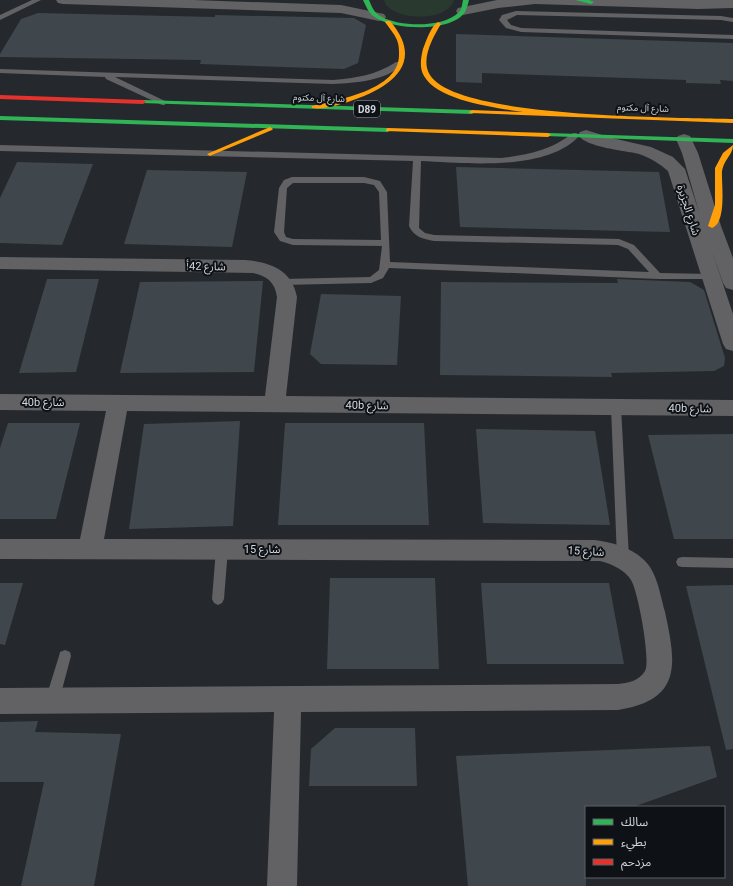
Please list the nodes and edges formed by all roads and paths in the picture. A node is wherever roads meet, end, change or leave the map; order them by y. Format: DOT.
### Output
graph roads {
  1 [pos="38,0"];
  2 [pos="63,0"];
  3 [pos="366,0"];
  4 [pos="535,0"];
  5 [pos="584,1"];
  6 [pos="649,2"];
  7 [pos="733,4"];
  8 [pos="698,5"];
  9 [pos="465,6"];
  10 [pos="733,8"];
  11 [pos="610,9"];
  12 [pos="0,18"];
  13 [pos="384,20"];
  14 [pos="733,20"];
  15 [pos="438,24"];
  16 [pos="733,37"];
  17 [pos="402,62"];
  18 [pos="1,71"];
  19 [pos="104,75"];
  20 [pos="0,98"];
  21 [pos="162,103"];
  22 [pos="314,107"];
  23 [pos="568,116"];
  24 [pos="0,118"];
  25 [pos="656,118"];
  26 [pos="733,121"];
  27 [pos="276,126"];
  28 [pos="581,135"];
  29 [pos="684,139"];
  30 [pos="733,141"];
  31 [pos="733,147"];
  32 [pos="0,148"];
  33 [pos="210,154"];
  34 [pos="417,159"];
  35 [pos="712,226"];
  36 [pos="385,243"];
  37 [pos="0,263"];
  38 [pos="386,265"];
  39 [pos="658,276"];
  40 [pos="711,276"];
  41 [pos="283,282"];
  42 [pos="733,283"];
  43 [pos="733,344"];
  44 [pos="0,402"];
  45 [pos="118,403"];
  46 [pos="275,404"];
  47 [pos="616,407"];
  48 [pos="733,408"];
  49 [pos="0,549"];
  50 [pos="90,549"];
  51 [pos="222,549"];
  52 [pos="623,558"];
  53 [pos="682,562"];
  54 [pos="733,563"];
  55 [pos="218,599"];
  56 [pos="65,656"];
  57 [pos="288,699"];
  58 [pos="0,701"];
  59 [pos="52,701"];
  60 [pos="282,886"];
  1 -- 12 [label="lane"];
  2 -- 13 [label="street"];
  3 -- 13 [label="main road"];
  4 -- 5 [label="street"];
  4 -- 9 [label="street"];
  5 -- 11 [label="street"];
  6 -- 8 [label="street"];
  6 -- 11 [label="street"];
  7 -- 8 [label="street"];
  8 -- 10 [label="street"];
  9 -- 15 [label="main road"];
  11 -- 14 [label="lane"];
  11 -- 16 [label="lane"];
  13 -- 15 [label="main road"];
  13 -- 17 [label="main road"];
  15 -- 23 [label="main road"];
  17 -- 19 [label="lane"];
  17 -- 22 [label="main road"];
  18 -- 19 [label="lane"];
  19 -- 21 [label="lane"];
  20 -- 21 [label="main road, شارع آل مكتوم / D89"];
  21 -- 22 [label="main road, شارع آل مكتوم / D89"];
  22 -- 23 [label="main road, شارع آل مكتوم / D89"];
  23 -- 25 [label="main road, شارع آل مكتوم / D89"];
  24 -- 27 [label="main road, D89"];
  25 -- 26 [label="main road, شارع آل مكتوم / D89"];
  25 -- 29 [label="main road"];
  27 -- 28 [label="main road, D89"];
  27 -- 33 [label="main road"];
  28 -- 29 [label="main road, D89"];
  28 -- 34 [label="lane"];
  28 -- 40 [label="street, شارع الجزيرة"];
  29 -- 30 [label="main road, D89"];
  29 -- 35 [label="street, شارع الجزيرة"];
  31 -- 35 [label="main road"];
  32 -- 33 [label="lane"];
  33 -- 34 [label="lane"];
  34 -- 39 [label="lane"];
  35 -- 42 [label="street, شارع الجزيرة"];
  36 -- 36 [label="lane"];
  36 -- 38 [label="lane"];
  37 -- 41 [label="street, شارع 42أ"];
  38 -- 39 [label="lane"];
  38 -- 41 [label="lane"];
  39 -- 40 [label="lane"];
  40 -- 43 [label="street, شارع الجزيرة"];
  41 -- 46 [label="street"];
  44 -- 45 [label="street, 40b شارع"];
  45 -- 46 [label="street, 40b شارع"];
  45 -- 50 [label="street"];
  46 -- 47 [label="street, 40b شارع"];
  47 -- 48 [label="street, 40b شارع"];
  47 -- 52 [label="lane"];
  49 -- 50 [label="street, شارع 15"];
  50 -- 51 [label="street, شارع 15"];
  51 -- 52 [label="street, شارع 15"];
  51 -- 55 [label="lane"];
  52 -- 57 [label="street, شارع 15"];
  53 -- 54 [label="lane"];
  56 -- 59 [label="lane"];
  57 -- 59 [label="street, شارع 15"];
  57 -- 60 [label="street"];
  58 -- 59 [label="street, شارع 15"];
}
